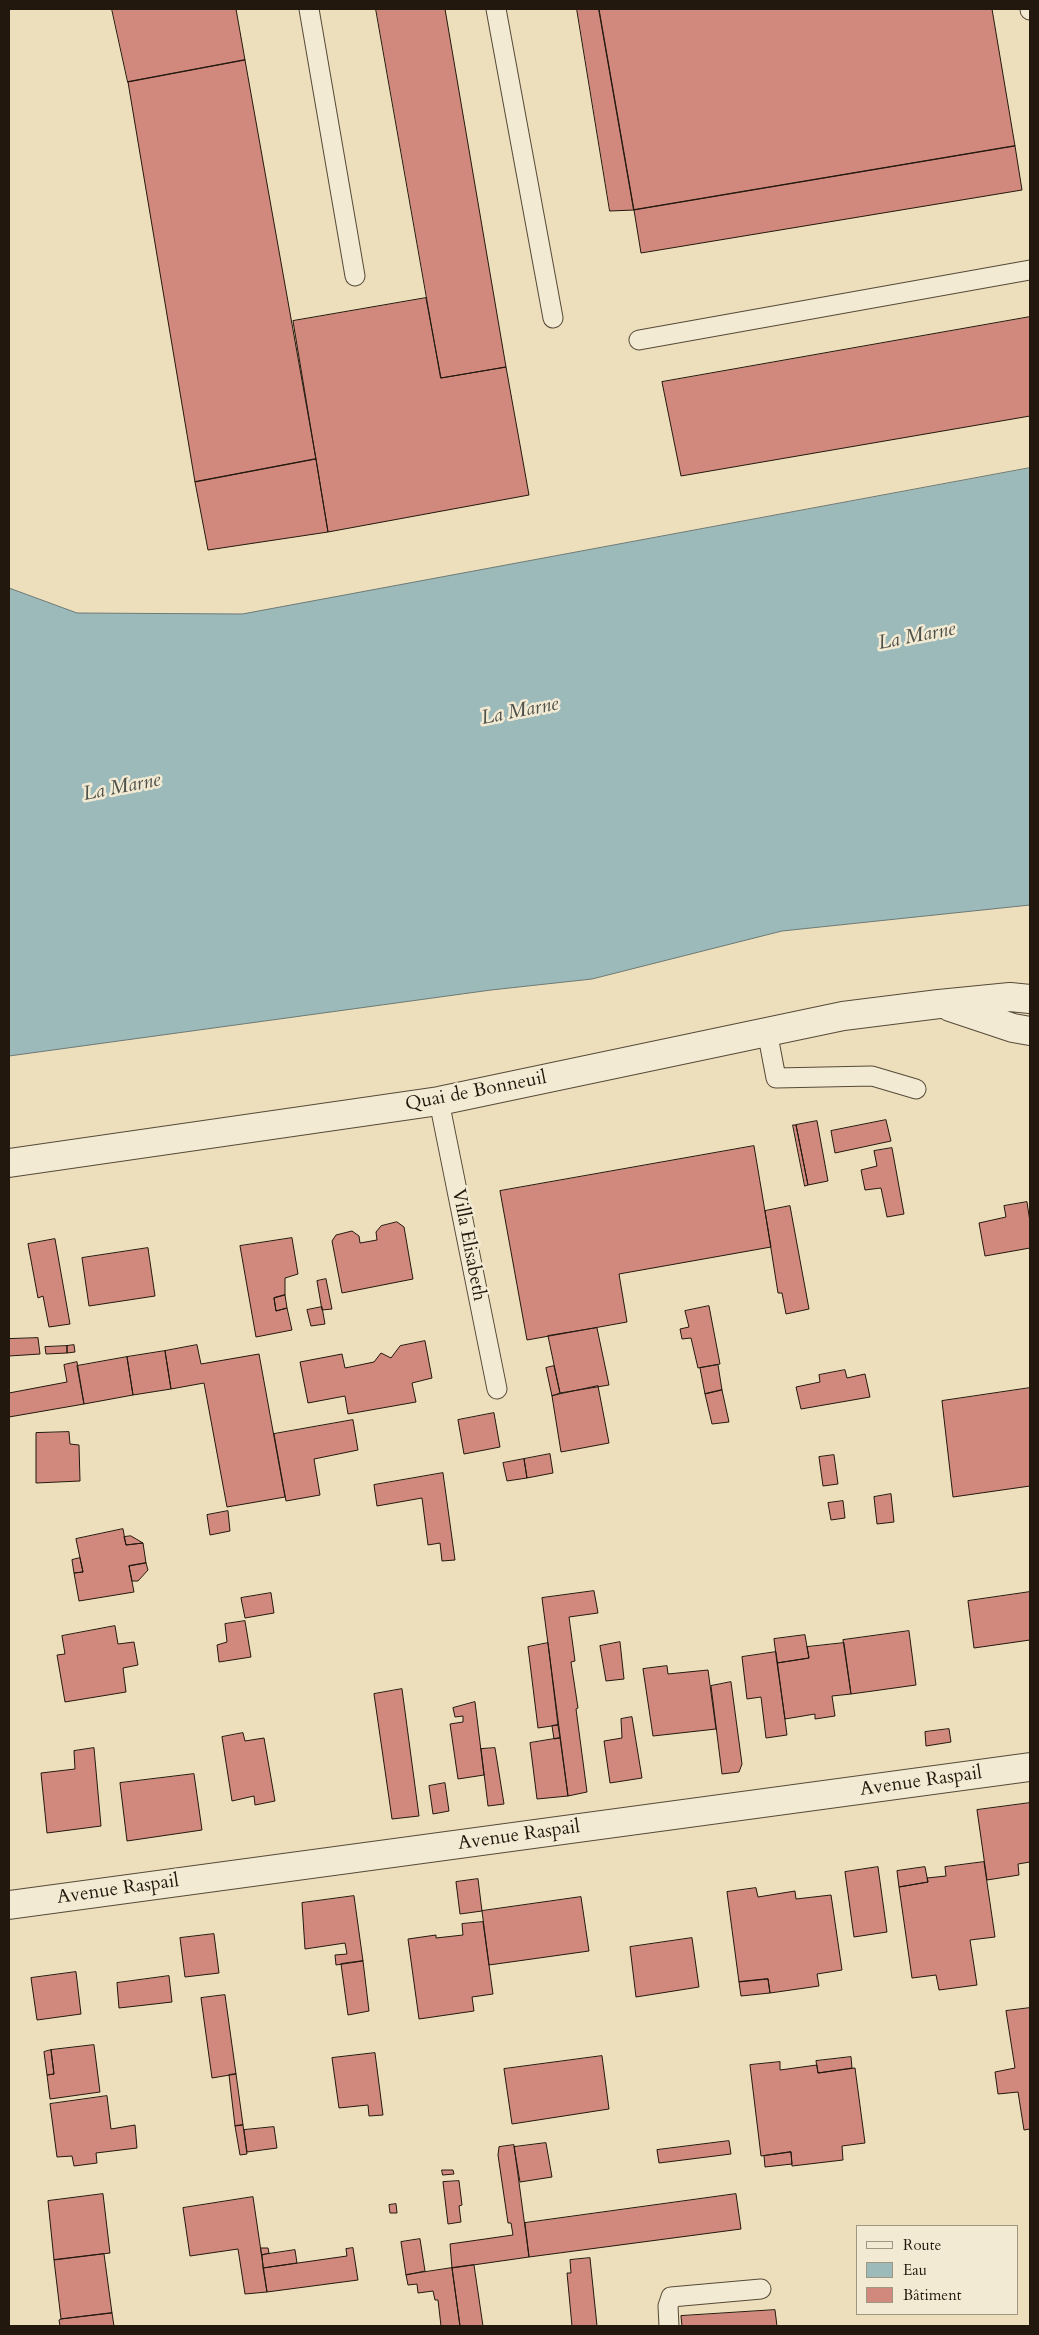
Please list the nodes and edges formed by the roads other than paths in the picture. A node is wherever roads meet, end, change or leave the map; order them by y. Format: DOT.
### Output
graph roads {
  1 [pos="309,9"];
  2 [pos="496,9"];
  3 [pos="1030,270"];
  4 [pos="355,276"];
  5 [pos="553,318"];
  6 [pos="639,340"];
  7 [pos="1030,999"];
  8 [pos="939,1004"];
  9 [pos="767,1031"];
  10 [pos="1030,1031"];
  11 [pos="916,1089"];
  12 [pos="439,1101"];
  13 [pos="9,1163"];
  14 [pos="497,1389"];
  15 [pos="1030,1767"];
  16 [pos="9,1905"];
  17 [pos="761,2289"];
  18 [pos="669,2326"];
  1 -- 4 [label="lane"];
  2 -- 5 [label="lane"];
  3 -- 6 [label="lane"];
  7 -- 8 [label="street, Quai de Bonneuil"];
  8 -- 9 [label="street, Quai de Bonneuil"];
  8 -- 10 [label="street, Quai de Bonneuil"];
  9 -- 11 [label="lane"];
  9 -- 12 [label="street, Quai de Bonneuil"];
  12 -- 13 [label="street, Quai de Bonneuil"];
  12 -- 14 [label="lane, Villa Elisabeth"];
  15 -- 16 [label="street, Avenue Raspail"];
  17 -- 18 [label="lane"];
}
